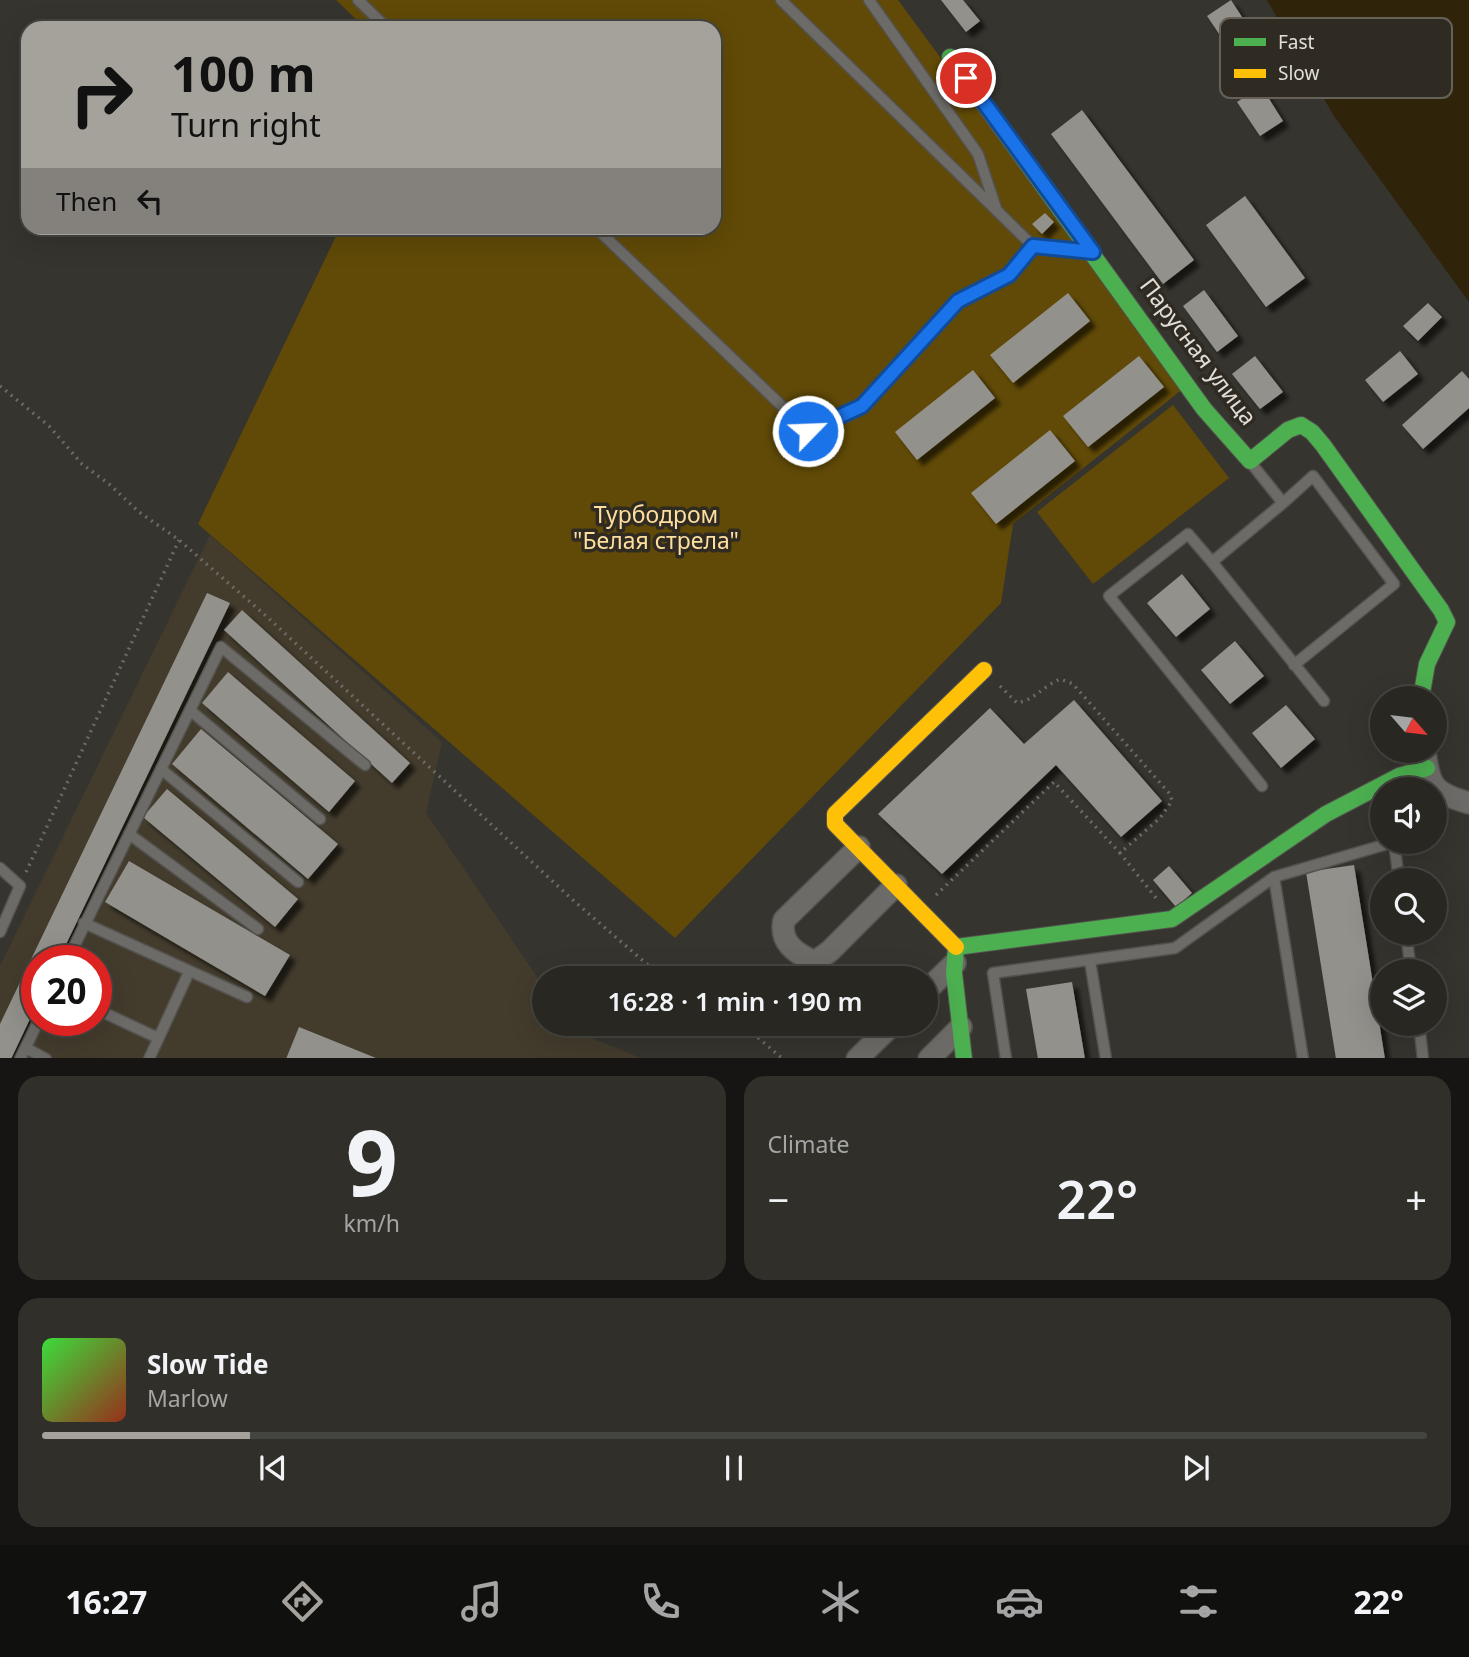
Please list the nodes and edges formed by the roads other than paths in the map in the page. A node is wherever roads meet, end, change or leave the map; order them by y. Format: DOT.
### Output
graph roads {
  1 [pos="358,0"];
  2 [pos="781,0"];
  3 [pos="869,0"];
  4 [pos="380,21"];
  5 [pos="950,57"];
  6 [pos="996,210"];
  7 [pos="603,235"];
  8 [pos="1033,246"];
  9 [pos="1093,252"];
  10 [pos="1250,461"];
  11 [pos="1283,503"];
  12 [pos="1212,562"];
  13 [pos="1294,664"];
  14 [pos="984,670"];
  15 [pos="1422,686"];
  16 [pos="1324,701"];
  17 [pos="191,711"];
  18 [pos="1421,763"];
  19 [pos="1427,763"];
  20 [pos="365,765"];
  21 [pos="161,769"];
  22 [pos="1262,786"];
  23 [pos="1469,803"];
  24 [pos="320,819"];
  25 [pos="129,834"];
  26 [pos="859,847"];
  27 [pos="0,868"];
  28 [pos="1397,868"];
  29 [pos="1274,877"];
  30 [pos="298,882"];
  31 [pos="896,885"];
  32 [pos="85,923"];
  33 [pos="258,929"];
  34 [pos="0,932"];
  35 [pos="75,945"];
  36 [pos="956,955"];
  37 [pos="1090,961"];
  38 [pos="189,972"];
  39 [pos="938,977"];
  40 [pos="247,997"];
  41 [pos="112,1016"];
  42 [pos="961,1027"];
  43 [pos="31,1036"];
  44 [pos="880,1036"];
  45 [pos="1420,1036"];
  46 [pos="158,1038"];
  47 [pos="23,1053"];
  48 [pos="42,1058"];
  49 [pos="149,1058"];
  50 [pos="858,1058"];
  51 [pos="930,1058"];
  52 [pos="964,1058"];
  53 [pos="1006,1058"];
  54 [pos="1106,1058"];
  55 [pos="1303,1058"];
  56 [pos="1423,1058"];
  1 -- 4 [label="lane"];
  2 -- 6 [label="lane"];
  3 -- 6 [label="lane"];
  5 -- 9 [label="street, Парусная улица"];
  6 -- 8 [label="lane"];
  7 -- 8 [label="lane"];
  8 -- 9 [label="lane"];
  9 -- 10 [label="street, Парусная улица"];
  10 -- 11 [label="lane"];
  10 -- 15 [label="street, Парусная улица"];
  11 -- 12 [label="lane"];
  11 -- 13 [label="lane"];
  12 -- 13 [label="lane"];
  12 -- 22 [label="lane"];
  13 -- 16 [label="lane"];
  14 -- 26 [label="street"];
  17 -- 20 [label="lane"];
  17 -- 21 [label="lane"];
  17 -- 24 [label="lane"];
  18 -- 36 [label="street"];
  19 -- 23 [label="street"];
  21 -- 25 [label="lane"];
  21 -- 30 [label="lane"];
  25 -- 32 [label="lane"];
  25 -- 33 [label="lane"];
  26 -- 31 [label="street"];
  26 -- 31 [label="street"];
  27 -- 34 [label="lane"];
  28 -- 29 [label="lane"];
  29 -- 37 [label="lane"];
  29 -- 55 [label="lane"];
  31 -- 36 [label="street"];
  32 -- 35 [label="lane"];
  32 -- 38 [label="lane"];
  36 -- 39 [label="street"];
  36 -- 42 [label="street"];
  37 -- 53 [label="lane"];
  37 -- 54 [label="lane"];
  38 -- 40 [label="lane"];
  38 -- 46 [label="lane"];
  41 -- 46 [label="lane"];
  42 -- 51 [label="street"];
  42 -- 52 [label="street"];
  43 -- 47 [label="lane"];
  44 -- 50 [label="street"];
  45 -- 56 [label="lane"];
  46 -- 49 [label="lane"];
  47 -- 48 [label="lane"];
}
